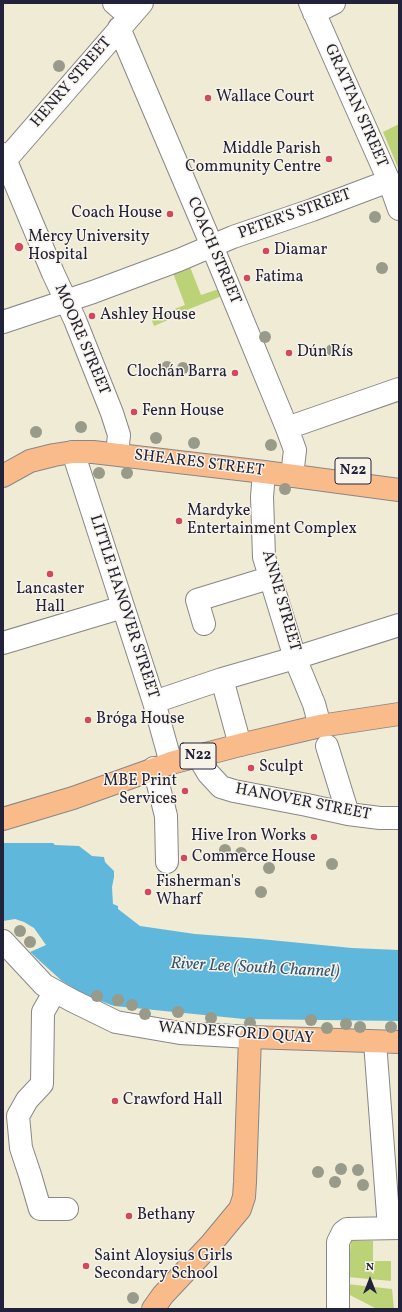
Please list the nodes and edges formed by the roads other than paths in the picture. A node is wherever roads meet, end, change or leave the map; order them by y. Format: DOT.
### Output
graph roads {
  1 [pos="334,3"];
  2 [pos="312,8"];
  3 [pos="126,13"];
  4 [pos="4,159"];
  5 [pos="389,181"];
  6 [pos="399,209"];
  7 [pos="212,246"];
  8 [pos="66,301"];
  9 [pos="3,322"];
  10 [pos="399,389"];
  11 [pos="287,428"];
  12 [pos="73,452"];
  13 [pos="118,454"];
  14 [pos="264,472"];
  15 [pos="399,475"];
  16 [pos="3,476"];
  17 [pos="300,477"];
  18 [pos="399,490"];
  19 [pos="270,578"];
  20 [pos="123,607"];
  21 [pos="204,624"];
  22 [pos="399,625"];
  23 [pos="3,643"];
  24 [pos="295,658"];
  25 [pos="222,679"];
  26 [pos="154,702"];
  27 [pos="399,714"];
  28 [pos="324,736"];
  29 [pos="240,745"];
  30 [pos="198,756"];
  31 [pos="163,766"];
  32 [pos="399,818"];
  33 [pos="3,819"];
  34 [pos="359,820"];
  35 [pos="167,862"];
  36 [pos="4,942"];
  37 [pos="55,991"];
  38 [pos="250,1037"];
  39 [pos="375,1042"];
  40 [pos="399,1042"];
  41 [pos="67,1209"];
  42 [pos="394,1228"];
  43 [pos="153,1309"];
  44 [pos="338,1309"];
  1 -- 2 [label="street"];
  2 -- 5 [label="street, GRATTAN STREET"];
  3 -- 4 [label="street, HENRY STREET"];
  3 -- 7 [label="street, COACH STREET"];
  4 -- 8 [label="street, MOORE STREET"];
  5 -- 6 [label="street, GRATTAN STREET"];
  5 -- 7 [label="street, PETER'S STREET"];
  7 -- 8 [label="street, PETER'S STREET"];
  7 -- 11 [label="street, COACH STREET"];
  8 -- 9 [label="street, PETER'S STREET"];
  8 -- 13 [label="street, MOORE STREET"];
  10 -- 11 [label="street"];
  11 -- 17 [label="street, COACH STREET"];
  12 -- 13 [label="main road, SHEARES STREET / N22"];
  12 -- 16 [label="main road, SHEARES STREET / N22"];
  12 -- 20 [label="street, LITTLE HANOVER STREET"];
  13 -- 14 [label="main road, SHEARES STREET / N22"];
  14 -- 17 [label="main road, SHEARES STREET / N22"];
  14 -- 19 [label="street, ANNE STREET"];
  15 -- 17 [label="main road, N22"];
  17 -- 18 [label="main road, SHEARES STREET / N22"];
  19 -- 21 [label="street"];
  19 -- 24 [label="street, ANNE STREET"];
  20 -- 23 [label="street"];
  20 -- 26 [label="street, LITTLE HANOVER STREET"];
  22 -- 24 [label="street"];
  24 -- 25 [label="street"];
  24 -- 28 [label="street, ANNE STREET"];
  25 -- 26 [label="street"];
  25 -- 29 [label="street"];
  26 -- 31 [label="street, LITTLE HANOVER STREET"];
  27 -- 28 [label="main road, N22"];
  28 -- 29 [label="main road, N22"];
  28 -- 34 [label="street, ANNE STREET"];
  29 -- 30 [label="main road, N22"];
  30 -- 31 [label="main road, N22"];
  30 -- 34 [label="street, HANOVER STREET"];
  31 -- 33 [label="main road, N22"];
  31 -- 35 [label="street, LITTLE HANOVER STREET"];
  32 -- 34 [label="street, HANOVER STREET"];
  36 -- 37 [label="street, WANDESFORD QUAY"];
  37 -- 38 [label="street, WANDESFORD QUAY"];
  37 -- 41 [label="street"];
  38 -- 39 [label="main road, WANDESFORD QUAY"];
  38 -- 43 [label="main road"];
  39 -- 40 [label="main road, WANDESFORD QUAY"];
  39 -- 42 [label="street"];
  42 -- 44 [label="street"];
}
